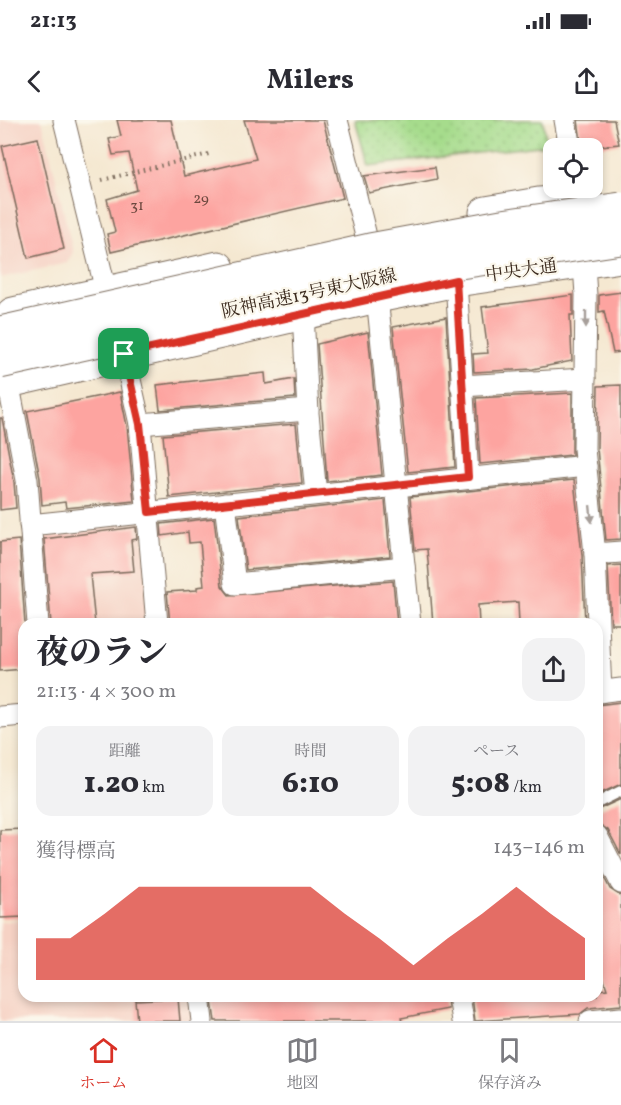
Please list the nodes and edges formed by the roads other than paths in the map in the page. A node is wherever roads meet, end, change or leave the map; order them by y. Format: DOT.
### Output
graph roads {
  1 [pos="64,120"];
  2 [pos="337,120"];
  3 [pos="565,120"];
  4 [pos="568,138"];
  5 [pos="603,196"];
  6 [pos="621,196"];
  7 [pos="563,198"];
  8 [pos="576,198"];
  9 [pos="621,209"];
  10 [pos="366,236"];
  11 [pos="621,238"];
  12 [pos="621,256"];
  13 [pos="585,261"];
  14 [pos="456,280"];
  15 [pos="106,292"];
  16 [pos="377,296"];
  17 [pos="303,312"];
  18 [pos="0,317"];
  19 [pos="0,333"];
  20 [pos="124,354"];
  21 [pos="3,375"];
  22 [pos="585,379"];
  23 [pos="461,387"];
  24 [pos="308,410"];
  25 [pos="140,424"];
  26 [pos="586,466"];
  27 [pos="468,477"];
  28 [pos="395,486"];
  29 [pos="316,494"];
  30 [pos="225,504"];
  31 [pos="149,512"];
  32 [pos="30,525"];
  33 [pos="621,552"];
  34 [pos="595,554"];
  35 [pos="404,567"];
  36 [pos="38,618"];
  37 [pos="157,618"];
  38 [pos="409,618"];
  39 [pos="600,618"];
  40 [pos="603,654"];
  41 [pos="606,691"];
  42 [pos="18,716"];
  43 [pos="0,717"];
  44 [pos="621,791"];
  45 [pos="603,800"];
  46 [pos="603,848"];
  47 [pos="621,883"];
  48 [pos="200,1002"];
  49 [pos="460,1002"];
  50 [pos="621,1018"];
  51 [pos="202,1021"];
  52 [pos="462,1021"];
  53 [pos="590,1021"];
  1 -- 15 [label="street"];
  2 -- 10 [label="street"];
  3 -- 4 [label="street"];
  5 -- 6 [label="main road"];
  7 -- 10 [label="main road"];
  8 -- 13 [label="street"];
  9 -- 19 [label="main road, 阪神高速13号東大阪線, bridge"];
  10 -- 15 [label="main road"];
  11 -- 21 [label="main road, 阪神高速13号東大阪線, bridge"];
  12 -- 13 [label="main road, 中央大通"];
  13 -- 14 [label="main road, 中央大通"];
  13 -- 22 [label="street, one-way"];
  14 -- 16 [label="main road, 中央大通"];
  14 -- 23 [label="street"];
  15 -- 18 [label="main road"];
  15 -- 20 [label="street"];
  16 -- 17 [label="main road, 中央大通"];
  16 -- 28 [label="street"];
  17 -- 20 [label="main road, 中央大通"];
  17 -- 24 [label="street"];
  20 -- 21 [label="main road, 中央大通"];
  20 -- 25 [label="street"];
  21 -- 32 [label="street"];
  22 -- 23 [label="street"];
  22 -- 26 [label="street"];
  23 -- 27 [label="street"];
  24 -- 25 [label="street"];
  24 -- 29 [label="street"];
  25 -- 31 [label="street"];
  26 -- 27 [label="street"];
  26 -- 34 [label="street, one-way"];
  27 -- 28 [label="street"];
  28 -- 29 [label="street"];
  28 -- 35 [label="street"];
  29 -- 30 [label="street"];
  30 -- 31 [label="street"];
  30 -- 35 [label="street"];
  31 -- 32 [label="street"];
  31 -- 37 [label="street"];
  32 -- 36 [label="street"];
  33 -- 34 [label="street"];
  34 -- 39 [label="street"];
  35 -- 38 [label="street"];
  40 -- 41 [label="street"];
  42 -- 43 [label="street"];
  44 -- 45 [label="lane"];
  46 -- 47 [label="street"];
  48 -- 51 [label="street"];
  49 -- 52 [label="street"];
  50 -- 53 [label="street"];
}
